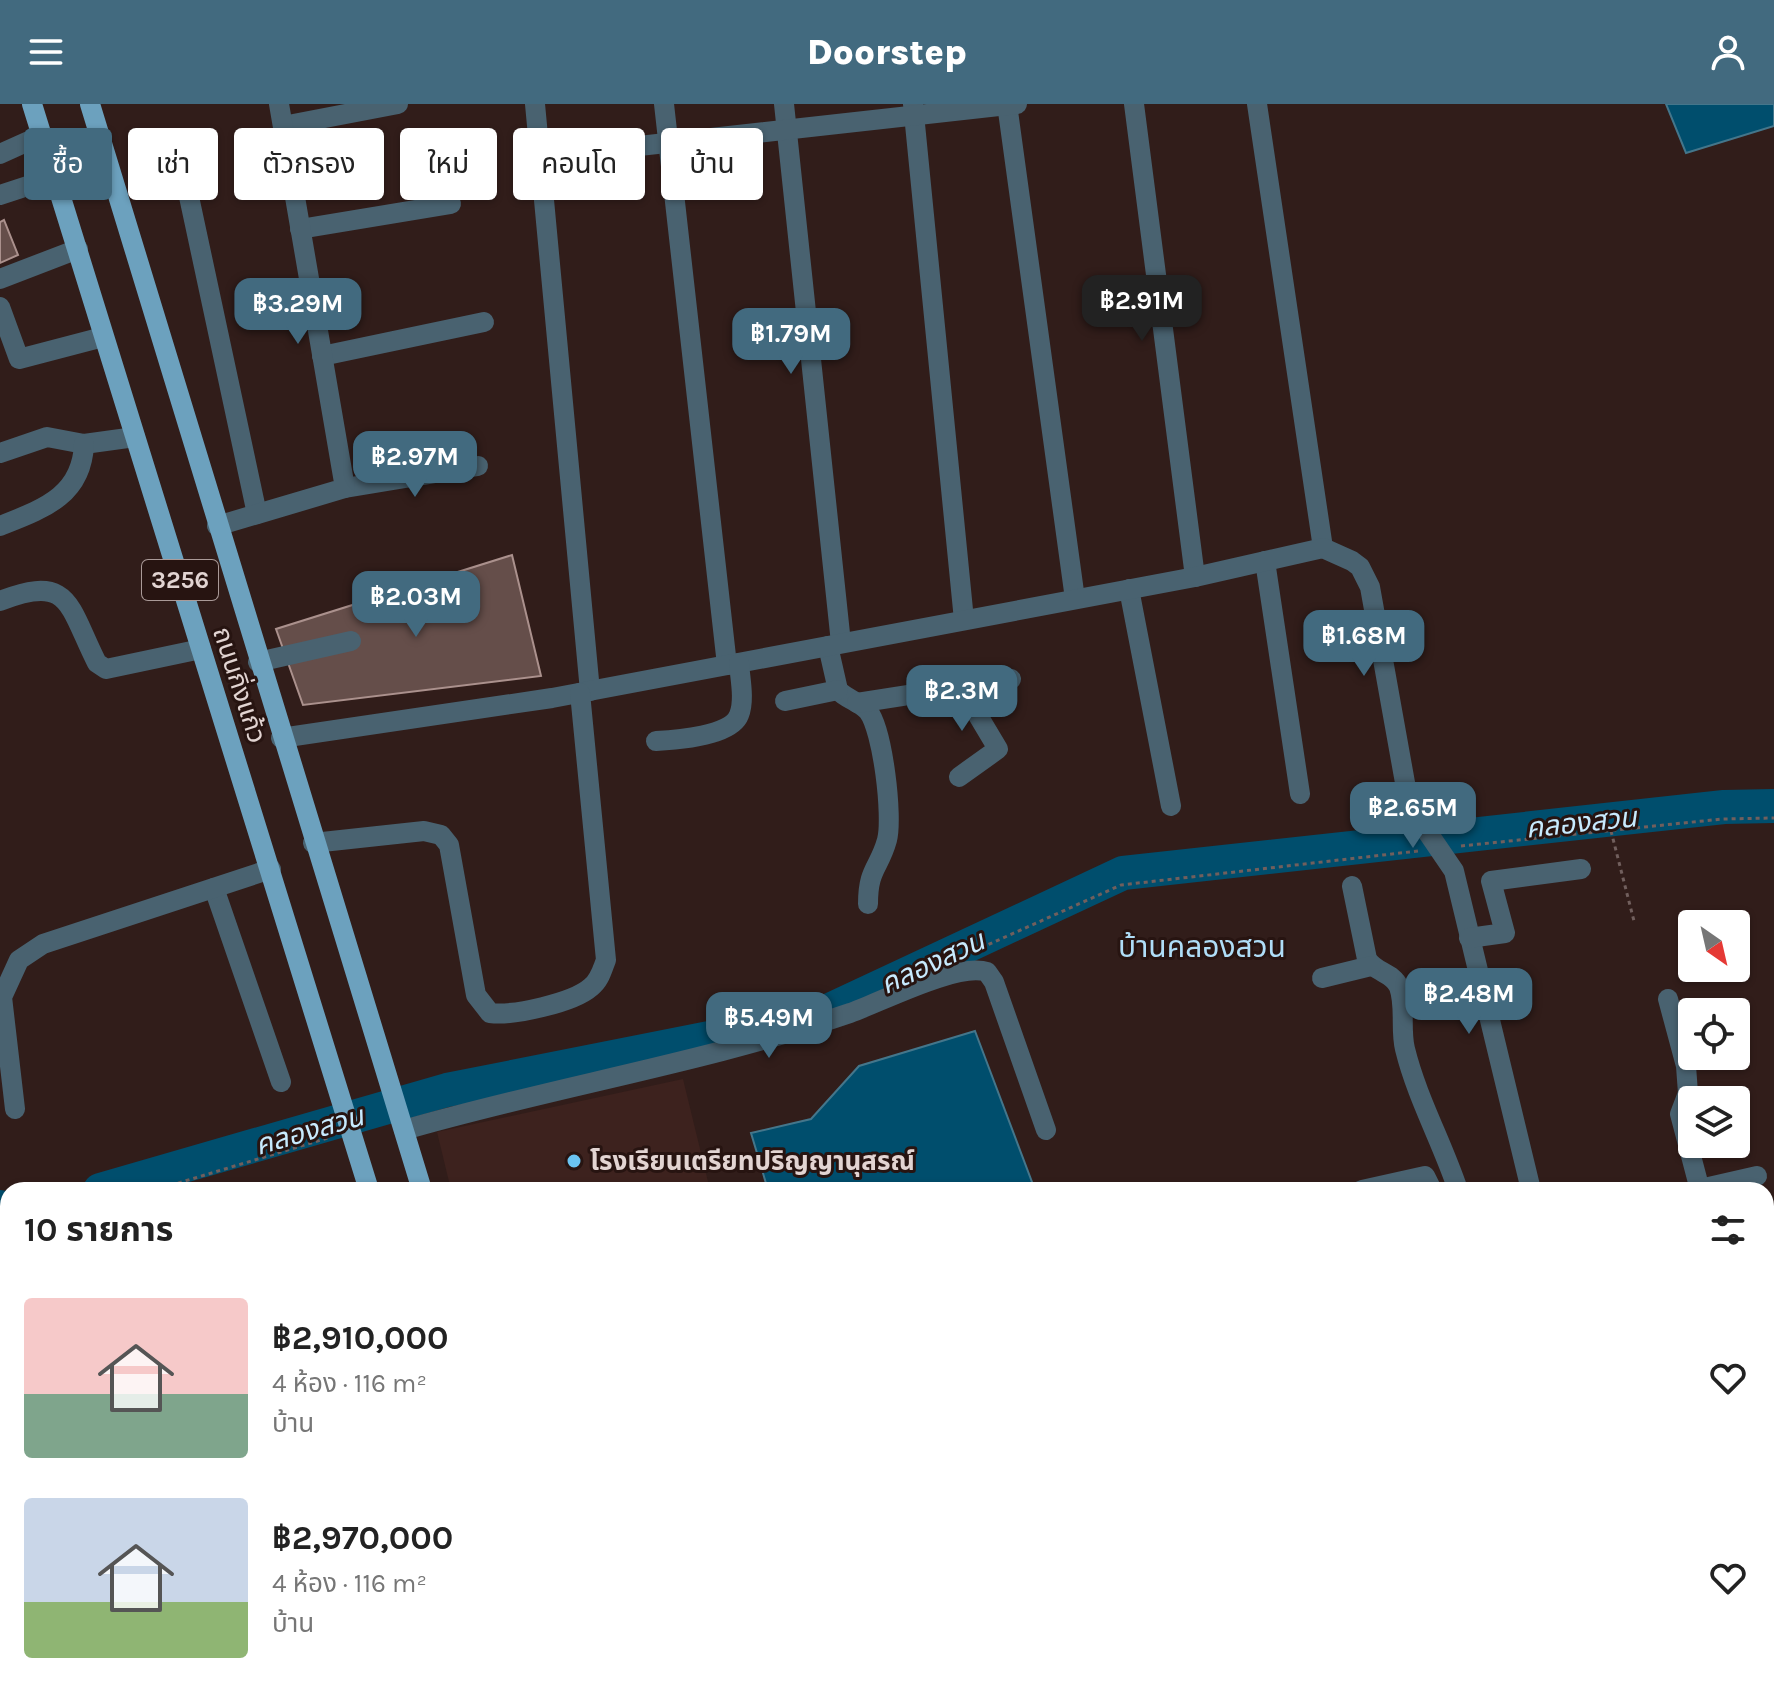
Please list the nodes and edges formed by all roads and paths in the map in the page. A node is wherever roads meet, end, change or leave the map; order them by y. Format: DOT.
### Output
graph roads {
  1 [pos="90,104"];
  2 [pos="279,104"];
  3 [pos="398,104"];
  4 [pos="535,104"];
  5 [pos="664,104"];
  6 [pos="784,104"];
  7 [pos="1011,104"];
  8 [pos="1134,104"];
  9 [pos="1257,104"];
  10 [pos="914,110"];
  11 [pos="38,115"];
  12 [pos="283,126"];
  13 [pos="537,128"];
  14 [pos="666,128"];
  15 [pos="787,128"];
  16 [pos="763,131"];
  17 [pos="0,154"];
  18 [pos="24,186"];
  19 [pos="1,193"];
  20 [pos="62,200"];
  21 [pos="190,200"];
  22 [pos="544,200"];
  23 [pos="675,200"];
  24 [pos="451,204"];
  25 [pos="300,229"];
  26 [pos="78,249"];
  27 [pos="0,279"];
  28 [pos="0,307"];
  29 [pos="484,322"];
  30 [pos="103,337"];
  31 [pos="322,356"];
  32 [pos="10,363"];
  33 [pos="135,437"];
  34 [pos="84,444"];
  35 [pos="0,453"];
  36 [pos="478,466"];
  37 [pos="345,488"];
  38 [pos="257,514"];
  39 [pos="0,526"];
  40 [pos="217,526"];
  41 [pos="1323,548"];
  42 [pos="1265,561"];
  43 [pos="1195,577"];
  44 [pos="1129,589"];
  45 [pos="1075,599"];
  46 [pos="0,601"];
  47 [pos="964,620"];
  48 [pos="351,641"];
  49 [pos="834,645"];
  50 [pos="201,649"];
  51 [pos="258,662"];
  52 [pos="733,664"];
  53 [pos="1011,679"];
  54 [pos="961,687"];
  55 [pos="838,690"];
  56 [pos="585,692"];
  57 [pos="785,701"];
  58 [pos="857,703"];
  59 [pos="281,738"];
  60 [pos="656,741"];
  61 [pos="959,777"];
  62 [pos="1300,794"];
  63 [pos="1171,806"];
  64 [pos="1611,831"];
  65 [pos="313,843"];
  66 [pos="271,869"];
  67 [pos="1581,869"];
  68 [pos="1352,886"];
  69 [pos="214,888"];
  70 [pos="868,904"];
  71 [pos="1634,921"];
  72 [pos="1469,938"];
  73 [pos="1371,966"];
  74 [pos="1322,978"];
  75 [pos="1668,999"];
  76 [pos="281,1082"];
  77 [pos="15,1109"];
  78 [pos="404,1128"];
  79 [pos="1046,1130"];
  80 [pos="1757,1176"];
  81 [pos="367,1182"];
  82 [pos="420,1182"];
  83 [pos="1398,1182"];
  84 [pos="1428,1182"];
  85 [pos="1455,1182"];
  86 [pos="1529,1182"];
  87 [pos="1698,1182"];
  88 [pos="1733,1182"];
  1 -- 40 [label="main road, ถนนกิ่งแก้ว / 3256"];
  2 -- 12 [label="street"];
  3 -- 12 [label="street"];
  4 -- 13 [label="street"];
  5 -- 14 [label="street"];
  6 -- 15 [label="street"];
  7 -- 10 [label="street"];
  7 -- 45 [label="street"];
  8 -- 43 [label="street"];
  9 -- 41 [label="street"];
  10 -- 15 [label="street"];
  10 -- 47 [label="street"];
  11 -- 17 [label="street"];
  12 -- 25 [label="street"];
  15 -- 16 [label="street"];
  15 -- 49 [label="street"];
  18 -- 19 [label="street"];
  20 -- 26 [label="main road, ถนนกิ่งแก้ว / 3256"];
  21 -- 38 [label="street"];
  22 -- 56 [label="street"];
  23 -- 52 [label="street"];
  24 -- 25 [label="street"];
  25 -- 31 [label="street"];
  26 -- 27 [label="street"];
  26 -- 30 [label="main road, ถนนกิ่งแก้ว / 3256"];
  28 -- 32 [label="street"];
  29 -- 31 [label="street"];
  30 -- 32 [label="street"];
  30 -- 33 [label="main road, ถนนกิ่งแก้ว / 3256"];
  31 -- 37 [label="street"];
  33 -- 34 [label="street"];
  33 -- 50 [label="main road, ถนนกิ่งแก้ว / 3256"];
  34 -- 35 [label="street"];
  34 -- 39 [label="street"];
  36 -- 37 [label="street"];
  37 -- 38 [label="street"];
  38 -- 40 [label="street"];
  40 -- 51 [label="main road, ถนนกิ่งแก้ว / 3256"];
  41 -- 42 [label="street"];
  41 -- 72 [label="street"];
  42 -- 43 [label="street"];
  42 -- 62 [label="street"];
  43 -- 44 [label="street"];
  44 -- 45 [label="street"];
  44 -- 63 [label="street"];
  45 -- 47 [label="street"];
  46 -- 50 [label="street"];
  47 -- 49 [label="street"];
  48 -- 51 [label="street"];
  49 -- 52 [label="street"];
  49 -- 55 [label="street"];
  50 -- 66 [label="main road, ถนนกิ่งแก้ว / 3256"];
  51 -- 59 [label="main road, ถนนกิ่งแก้ว / 3256"];
  52 -- 56 [label="street"];
  52 -- 60 [label="street"];
  53 -- 54 [label="street"];
  54 -- 58 [label="street"];
  54 -- 61 [label="street"];
  55 -- 57 [label="street"];
  55 -- 58 [label="street"];
  56 -- 59 [label="street"];
  56 -- 65 [label="street"];
  58 -- 70 [label="street"];
  59 -- 65 [label="main road, ถนนกิ่งแก้ว / 3256"];
  64 -- 71 [label="path"];
  65 -- 78 [label="main road, ถนนกิ่งแก้ว / 3256"];
  66 -- 69 [label="street"];
  66 -- 81 [label="main road, ถนนกิ่งแก้ว / 3256"];
  67 -- 72 [label="street"];
  68 -- 73 [label="street"];
  69 -- 76 [label="street"];
  69 -- 77 [label="street"];
  72 -- 86 [label="street"];
  73 -- 74 [label="street"];
  73 -- 85 [label="street"];
  75 -- 87 [label="street"];
  78 -- 79 [label="street"];
  78 -- 82 [label="main road, ถนนกิ่งแก้ว / 3256"];
  80 -- 88 [label="street"];
  83 -- 84 [label="street"];
}
